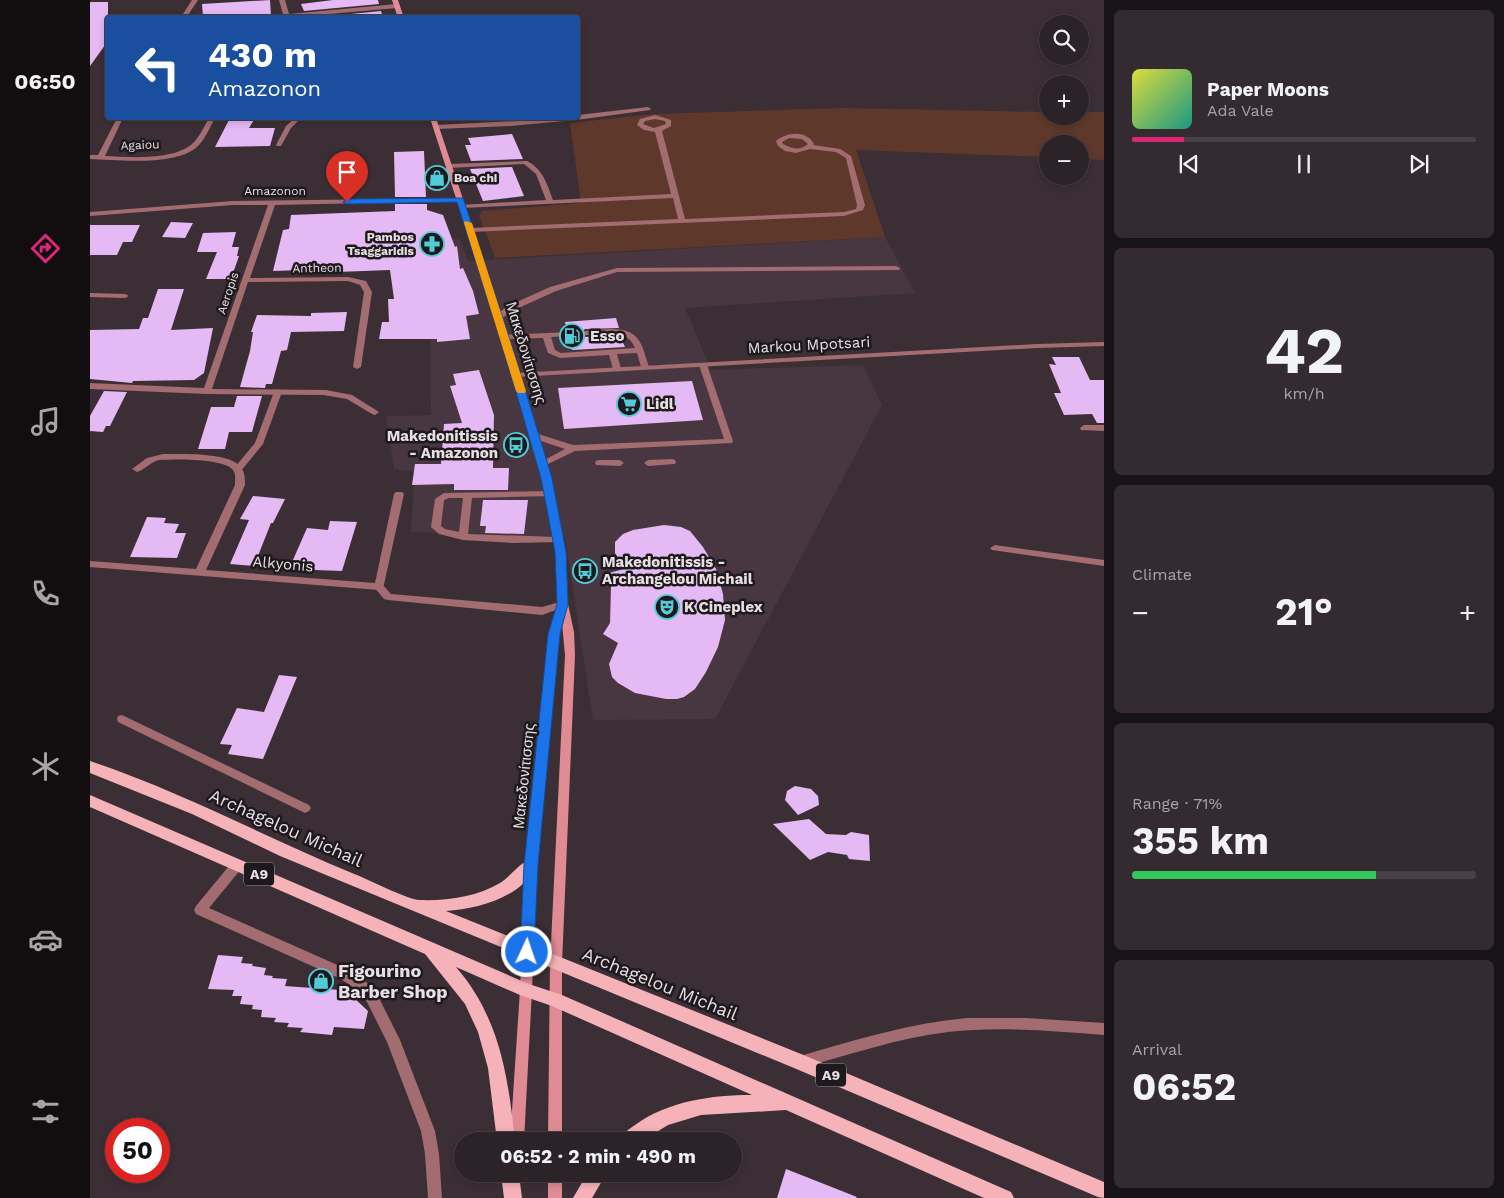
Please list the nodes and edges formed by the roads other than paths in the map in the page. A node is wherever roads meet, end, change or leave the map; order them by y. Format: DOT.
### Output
graph roads {
  1 [pos="194,0"];
  2 [pos="282,0"];
  3 [pos="396,3"];
  4 [pos="186,14"];
  5 [pos="286,15"];
  6 [pos="303,15"];
  7 [pos="400,15"];
  8 [pos="648,109"];
  9 [pos="580,117"];
  10 [pos="119,120"];
  11 [pos="211,120"];
  12 [pos="296,120"];
  13 [pos="434,120"];
  14 [pos="535,120"];
  15 [pos="436,127"];
  16 [pos="658,130"];
  17 [pos="279,145"];
  18 [pos="810,147"];
  19 [pos="90,158"];
  20 [pos="100,158"];
  21 [pos="449,166"];
  22 [pos="676,196"];
  23 [pos="272,202"];
  24 [pos="550,202"];
  25 [pos="461,203"];
  26 [pos="90,214"];
  27 [pos="682,221"];
  28 [pos="470,230"];
  29 [pos="896,268"];
  30 [pos="244,280"];
  31 [pos="90,294"];
  32 [pos="125,296"];
  33 [pos="498,317"];
  34 [pos="585,333"];
  35 [pos="568,334"];
  36 [pos="546,335"];
  37 [pos="505,337"];
  38 [pos="1104,344"];
  39 [pos="639,350"];
  40 [pos="612,352"];
  41 [pos="703,365"];
  42 [pos="357,367"];
  43 [pos="644,367"];
  44 [pos="617,369"];
  45 [pos="516,375"];
  46 [pos="90,386"];
  47 [pos="208,391"];
  48 [pos="278,392"];
  49 [pos="375,412"];
  50 [pos="1084,428"];
  51 [pos="1104,428"];
  52 [pos="535,436"];
  53 [pos="573,448"];
  54 [pos="672,462"];
  55 [pos="543,463"];
  56 [pos="598,463"];
  57 [pos="620,463"];
  58 [pos="648,463"];
  59 [pos="137,469"];
  60 [pos="238,469"];
  61 [pos="399,494"];
  62 [pos="550,494"];
  63 [pos="468,495"];
  64 [pos="462,537"];
  65 [pos="558,540"];
  66 [pos="995,548"];
  67 [pos="1104,563"];
  68 [pos="90,564"];
  69 [pos="200,572"];
  70 [pos="379,587"];
  71 [pos="563,604"];
  72 [pos="122,719"];
  73 [pos="90,767"];
  74 [pos="90,801"];
  75 [pos="305,808"];
  76 [pos="237,865"];
  77 [pos="531,865"];
  78 [pos="416,906"];
  79 [pos="428,948"];
  80 [pos="527,952"];
  81 [pos="556,964"];
  82 [pos="526,990"];
  83 [pos="556,1000"];
  84 [pos="1104,1029"];
  85 [pos="800,1062"];
  86 [pos="788,1103"];
  87 [pos="505,1132"];
  88 [pos="518,1132"];
  89 [pos="555,1132"];
  90 [pos="641,1132"];
  91 [pos="511,1182"];
  92 [pos="514,1182"];
  93 [pos="555,1182"];
  94 [pos="592,1182"];
  95 [pos="1104,1191"];
  96 [pos="435,1198"];
  97 [pos="513,1198"];
  98 [pos="555,1198"];
  99 [pos="582,1198"];
  100 [pos="1005,1198"];
  1 -- 4 [label="street"];
  2 -- 5 [label="street"];
  3 -- 6 [label="street"];
  3 -- 7 [label="main road"];
  8 -- 9 [label="street"];
  10 -- 20 [label="street"];
  11 -- 20 [label="street, Agaiou"];
  12 -- 17 [label="street"];
  13 -- 15 [label="main road, Μακεδονίτισσης"];
  14 -- 15 [label="street"];
  15 -- 21 [label="main road, Μακεδονίτισσης"];
  16 -- 22 [label="street"];
  18 -- 27 [label="street"];
  19 -- 20 [label="street, Agaiou"];
  21 -- 24 [label="street"];
  21 -- 25 [label="main road, Μακεδονίτισσης"];
  22 -- 24 [label="street, Amazonon"];
  22 -- 27 [label="street"];
  23 -- 25 [label="street, Amazonon"];
  23 -- 26 [label="street, Amazonon"];
  23 -- 30 [label="street, Aeropis"];
  24 -- 25 [label="street, Amazonon"];
  25 -- 28 [label="main road, Μακεδονίτισσης"];
  27 -- 28 [label="street"];
  28 -- 33 [label="main road, Μακεδονίτισσης"];
  29 -- 33 [label="street"];
  30 -- 42 [label="street, Antheon"];
  30 -- 47 [label="street, Aeropis"];
  31 -- 32 [label="street"];
  33 -- 37 [label="main road, Μακεδονίτισσης"];
  34 -- 39 [label="street"];
  35 -- 36 [label="street"];
  36 -- 37 [label="street"];
  36 -- 40 [label="street"];
  37 -- 45 [label="main road, Μακεδονίτισσης"];
  38 -- 41 [label="street, Markou Mpotsari"];
  39 -- 40 [label="street"];
  39 -- 43 [label="street"];
  40 -- 44 [label="street"];
  41 -- 43 [label="street, Markou Mpotsari"];
  41 -- 53 [label="street"];
  43 -- 44 [label="street, Markou Mpotsari"];
  44 -- 45 [label="street, Markou Mpotsari"];
  45 -- 52 [label="main road, Μακεδονίτισσης"];
  46 -- 47 [label="street"];
  47 -- 48 [label="street"];
  48 -- 49 [label="street"];
  48 -- 60 [label="street"];
  50 -- 51 [label="street"];
  52 -- 53 [label="street"];
  52 -- 55 [label="main road, Μακεδονίτισσης"];
  53 -- 55 [label="street"];
  54 -- 58 [label="street"];
  55 -- 62 [label="main road, Μακεδονίτισσης"];
  56 -- 57 [label="street"];
  59 -- 60 [label="street"];
  60 -- 69 [label="street"];
  61 -- 70 [label="street"];
  62 -- 63 [label="street"];
  62 -- 65 [label="main road, Μακεδονίτισσης"];
  63 -- 64 [label="street"];
  63 -- 64 [label="street"];
  64 -- 65 [label="street"];
  65 -- 71 [label="main road, Μακεδονίτισσης"];
  66 -- 67 [label="street"];
  68 -- 69 [label="street, Alkyonis"];
  69 -- 70 [label="street, Alkyonis"];
  70 -- 71 [label="street"];
  71 -- 77 [label="main road, Μακεδονίτισσης"];
  71 -- 81 [label="main road, Μακεδονίτισσης"];
  72 -- 75 [label="street"];
  73 -- 78 [label="main road, Archagelou Michail / A9"];
  74 -- 76 [label="main road, A9"];
  76 -- 79 [label="main road, A9"];
  76 -- 96 [label="street"];
  77 -- 78 [label="main road"];
  77 -- 80 [label="main road, Μακεδονίτισσης"];
  78 -- 80 [label="main road, Archagelou Michail / A9"];
  79 -- 82 [label="main road, A9"];
  79 -- 87 [label="main road"];
  80 -- 81 [label="main road, Archagelou Michail / A9"];
  80 -- 82 [label="main road, Μακεδονίτισσης"];
  81 -- 83 [label="main road, Μακεδονίτισσης"];
  81 -- 85 [label="main road, Archagelou Michail / A9"];
  82 -- 83 [label="main road, A9"];
  82 -- 88 [label="main road, Μακεδονίτισσης"];
  83 -- 86 [label="main road, A9"];
  83 -- 89 [label="main road, Μακεδονίτισσης"];
  84 -- 85 [label="street"];
  85 -- 95 [label="main road, Archagelou Michail / A9"];
  86 -- 90 [label="main road"];
  86 -- 100 [label="main road, A9"];
  91 -- 97 [label="main road"];
  92 -- 97 [label="main road"];
  93 -- 98 [label="main road"];
  94 -- 99 [label="main road"];
}
